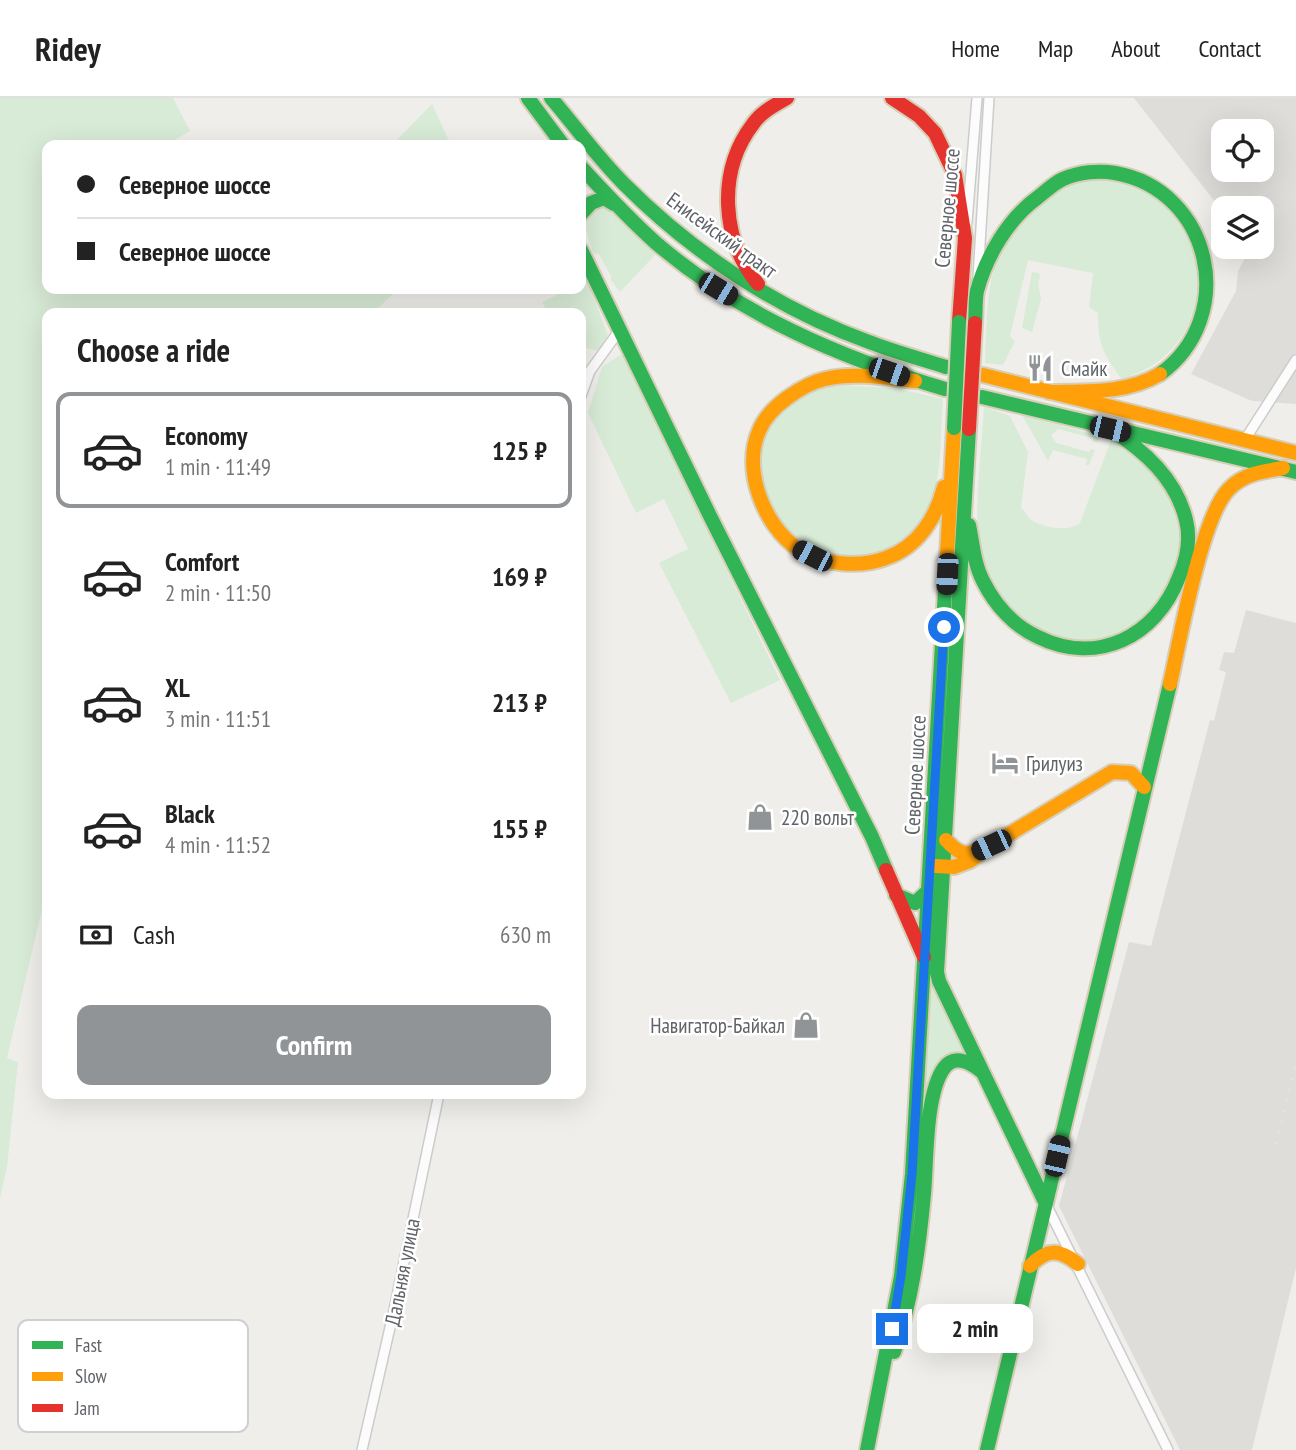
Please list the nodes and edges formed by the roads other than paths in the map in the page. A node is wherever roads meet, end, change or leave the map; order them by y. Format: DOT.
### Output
graph roads {
  1 [pos="528,98"];
  2 [pos="551,98"];
  3 [pos="787,98"];
  4 [pos="892,98"];
  5 [pos="977,98"];
  6 [pos="989,98"];
  7 [pos="559,140"];
  8 [pos="586,173"];
  9 [pos="615,205"];
  10 [pos="586,210"];
  11 [pos="965,237"];
  12 [pos="586,261"];
  13 [pos="977,293"];
  14 [pos="775,299"];
  15 [pos="619,331"];
  16 [pos="1296,360"];
  17 [pos="946,366"];
  18 [pos="983,375"];
  19 [pos="915,381"];
  20 [pos="586,382"];
  21 [pos="945,389"];
  22 [pos="1049,392"];
  23 [pos="982,397"];
  24 [pos="1110,429"];
  25 [pos="959,433"];
  26 [pos="1244,441"];
  27 [pos="1296,453"];
  28 [pos="1290,470"];
  29 [pos="965,506"];
  30 [pos="1144,787"];
  31 [pos="946,840"];
  32 [pos="991,845"];
  33 [pos="938,866"];
  34 [pos="929,890"];
  35 [pos="896,895"];
  36 [pos="924,959"];
  37 [pos="982,1072"];
  38 [pos="438,1099"];
  39 [pos="1045,1202"];
  40 [pos="1078,1264"];
  41 [pos="1029,1267"];
  42 [pos="882,1382"];
  43 [pos="362,1450"];
  44 [pos="867,1450"];
  45 [pos="987,1450"];
  46 [pos="1168,1450"];
  1 -- 7 [label="main road"];
  2 -- 14 [label="main road, Енисейский тракт"];
  3 -- 14 [label="main road"];
  4 -- 11 [label="main road"];
  5 -- 11 [label="street, Северное шоссе"];
  6 -- 13 [label="street, Северное шоссе"];
  8 -- 9 [label="main road, Енисейский тракт"];
  9 -- 10 [label="main road"];
  9 -- 19 [label="main road, Енисейский тракт"];
  11 -- 25 [label="main road, Северное шоссе, bridge"];
  12 -- 15 [label="main road"];
  13 -- 22 [label="main road"];
  13 -- 25 [label="main road, Северное шоссе, bridge"];
  14 -- 17 [label="main road, Енисейский тракт"];
  15 -- 20 [label="street"];
  15 -- 35 [label="main road"];
  16 -- 26 [label="street"];
  18 -- 22 [label="main road"];
  19 -- 21 [label="main road, Енисейский тракт"];
  19 -- 25 [label="main road"];
  22 -- 26 [label="main road"];
  23 -- 24 [label="main road"];
  24 -- 28 [label="main road"];
  24 -- 29 [label="main road"];
  25 -- 29 [label="main road, Северное шоссе"];
  25 -- 33 [label="main road, Северное шоссе"];
  26 -- 27 [label="main road"];
  28 -- 30 [label="main road"];
  29 -- 31 [label="main road, Северное шоссе"];
  30 -- 32 [label="main road"];
  30 -- 39 [label="main road"];
  31 -- 32 [label="main road"];
  31 -- 33 [label="main road, Северное шоссе"];
  32 -- 33 [label="main road"];
  33 -- 34 [label="main road, Северное шоссе"];
  33 -- 37 [label="main road, Северное шоссе"];
  34 -- 35 [label="main road"];
  34 -- 36 [label="main road, Северное шоссе"];
  35 -- 36 [label="main road"];
  36 -- 42 [label="main road, Северное шоссе"];
  37 -- 39 [label="main road, Северное шоссе"];
  37 -- 42 [label="main road"];
  38 -- 43 [label="street, Дальняя улица"];
  39 -- 40 [label="street"];
  39 -- 41 [label="main road"];
  40 -- 41 [label="main road"];
  40 -- 46 [label="street"];
  41 -- 45 [label="main road"];
  42 -- 44 [label="main road, Северное шоссе"];
}
